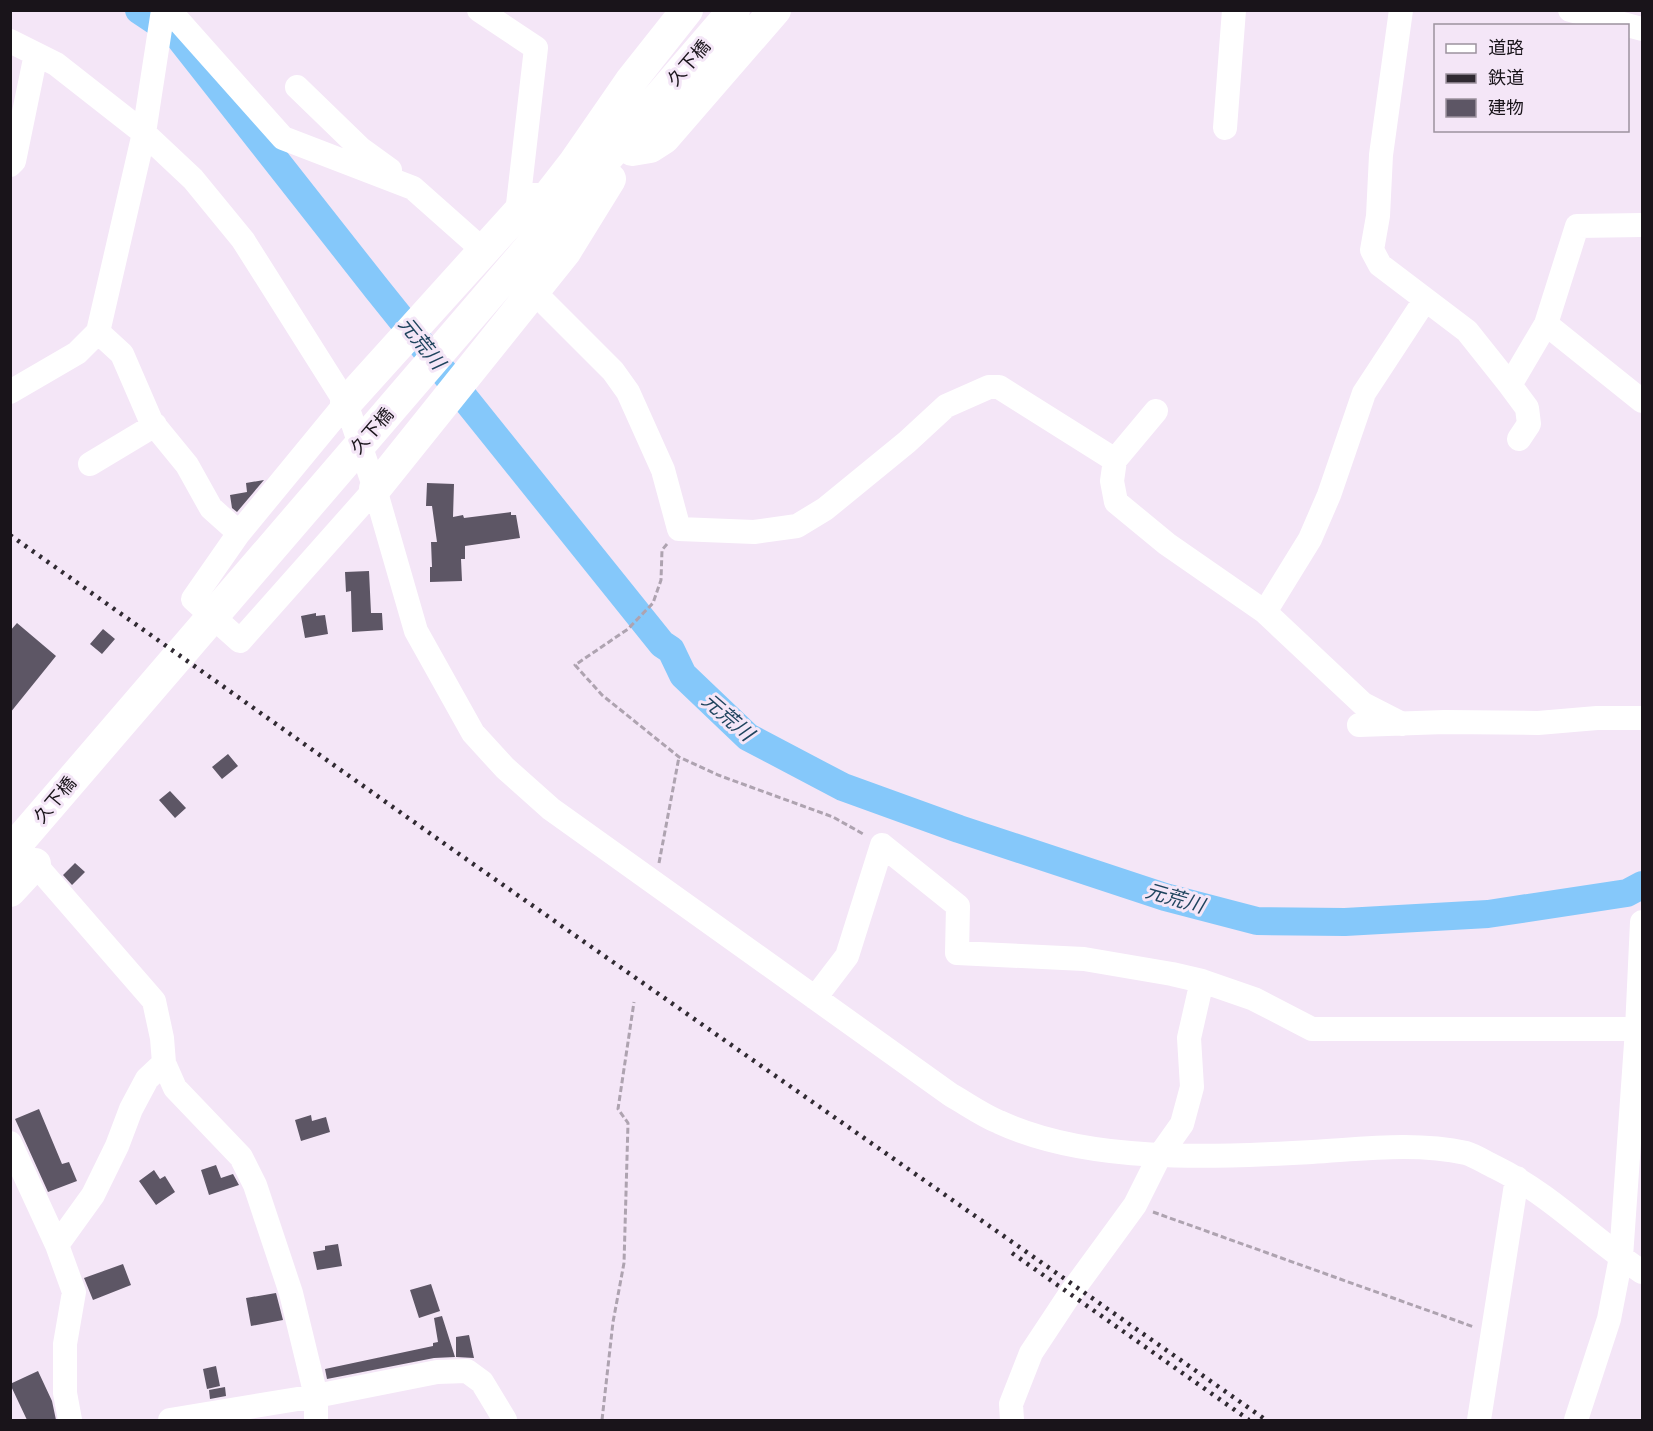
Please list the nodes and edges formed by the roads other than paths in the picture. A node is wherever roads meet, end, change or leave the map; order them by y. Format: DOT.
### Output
graph roads {
  1 [pos="163,10"];
  2 [pos="169,10"];
  3 [pos="479,10"];
  4 [pos="687,10"];
  5 [pos="711,10"];
  6 [pos="734,10"];
  7 [pos="753,10"];
  8 [pos="775,10"];
  9 [pos="1234,10"];
  10 [pos="1401,10"];
  11 [pos="1570,10"];
  12 [pos="1626,24"];
  13 [pos="10,40"];
  14 [pos="36,54"];
  15 [pos="297,87"];
  16 [pos="1225,128"];
  17 [pos="144,133"];
  18 [pos="591,139"];
  19 [pos="632,150"];
  20 [pos="10,165"];
  21 [pos="413,188"];
  22 [pos="589,210"];
  23 [pos="518,224"];
  24 [pos="1642,225"];
  25 [pos="484,251"];
  26 [pos="533,291"];
  27 [pos="1425,300"];
  28 [pos="1546,324"];
  29 [pos="98,332"];
  30 [pos="1510,385"];
  31 [pos="10,392"];
  32 [pos="1642,401"];
  33 [pos="346,403"];
  34 [pos="1156,411"];
  35 [pos="155,425"];
  36 [pos="1519,440"];
  37 [pos="1115,460"];
  38 [pos="90,464"];
  39 [pos="375,489"];
  40 [pos="239,533"];
  41 [pos="1265,612"];
  42 [pos="159,678"];
  43 [pos="1642,718"];
  44 [pos="1402,724"];
  45 [pos="1359,725"];
  46 [pos="10,844"];
  47 [pos="23,858"];
  48 [pos="10,891"];
  49 [pos="1642,922"];
  50 [pos="1202,981"];
  51 [pos="815,998"];
  52 [pos="1640,1029"];
  53 [pos="164,1063"];
  54 [pos="10,1143"];
  55 [pos="1160,1155"];
  56 [pos="1517,1178"];
  57 [pos="57,1245"];
  58 [pos="1621,1257"];
  59 [pos="1642,1272"];
  60 [pos="316,1396"];
  61 [pos="70,1420"];
  62 [pos="170,1420"];
  63 [pos="316,1420"];
  64 [pos="505,1420"];
  65 [pos="1012,1420"];
  66 [pos="1479,1420"];
  67 [pos="1576,1420"];
  1 -- 17 [label="street"];
  2 -- 21 [label="street"];
  3 -- 23 [label="street"];
  4 -- 18 [label="main road"];
  5 -- 18 [label="main road"];
  6 -- 42 [label="main road, 久下橋"];
  7 -- 19 [label="main road"];
  8 -- 19 [label="main road"];
  9 -- 16 [label="street"];
  10 -- 27 [label="street"];
  11 -- 12 [label="street"];
  13 -- 14 [label="street"];
  14 -- 17 [label="street"];
  14 -- 20 [label="street"];
  15 -- 21 [label="street"];
  17 -- 29 [label="street"];
  17 -- 33 [label="street"];
  18 -- 23 [label="main road"];
  19 -- 22 [label="main road"];
  21 -- 25 [label="street"];
  22 -- 26 [label="main road"];
  22 -- 42 [label="main road"];
  23 -- 25 [label="main road"];
  23 -- 42 [label="main road"];
  24 -- 28 [label="street"];
  25 -- 33 [label="main road"];
  26 -- 37 [label="street"];
  26 -- 39 [label="main road"];
  27 -- 30 [label="street"];
  27 -- 41 [label="street"];
  28 -- 30 [label="street"];
  28 -- 32 [label="street"];
  29 -- 31 [label="street"];
  29 -- 35 [label="street"];
  30 -- 36 [label="street"];
  33 -- 39 [label="street"];
  33 -- 40 [label="street"];
  34 -- 37 [label="street"];
  35 -- 38 [label="street"];
  35 -- 40 [label="street"];
  37 -- 41 [label="street"];
  39 -- 40 [label="street"];
  39 -- 51 [label="street"];
  41 -- 44 [label="street"];
  42 -- 47 [label="main road, 久下橋"];
  43 -- 44 [label="street"];
  44 -- 45 [label="street"];
  46 -- 47 [label="street"];
  47 -- 48 [label="main road, 久下橋"];
  47 -- 53 [label="street"];
  49 -- 52 [label="street"];
  50 -- 51 [label="street"];
  50 -- 52 [label="street"];
  50 -- 55 [label="street"];
  51 -- 55 [label="street"];
  52 -- 58 [label="street"];
  53 -- 57 [label="street"];
  53 -- 60 [label="street"];
  54 -- 57 [label="street"];
  55 -- 56 [label="street"];
  55 -- 65 [label="street"];
  56 -- 58 [label="street"];
  56 -- 66 [label="street"];
  57 -- 61 [label="street"];
  58 -- 59 [label="street"];
  58 -- 67 [label="street"];
  60 -- 62 [label="street"];
  60 -- 63 [label="street"];
  60 -- 64 [label="street"];
}
